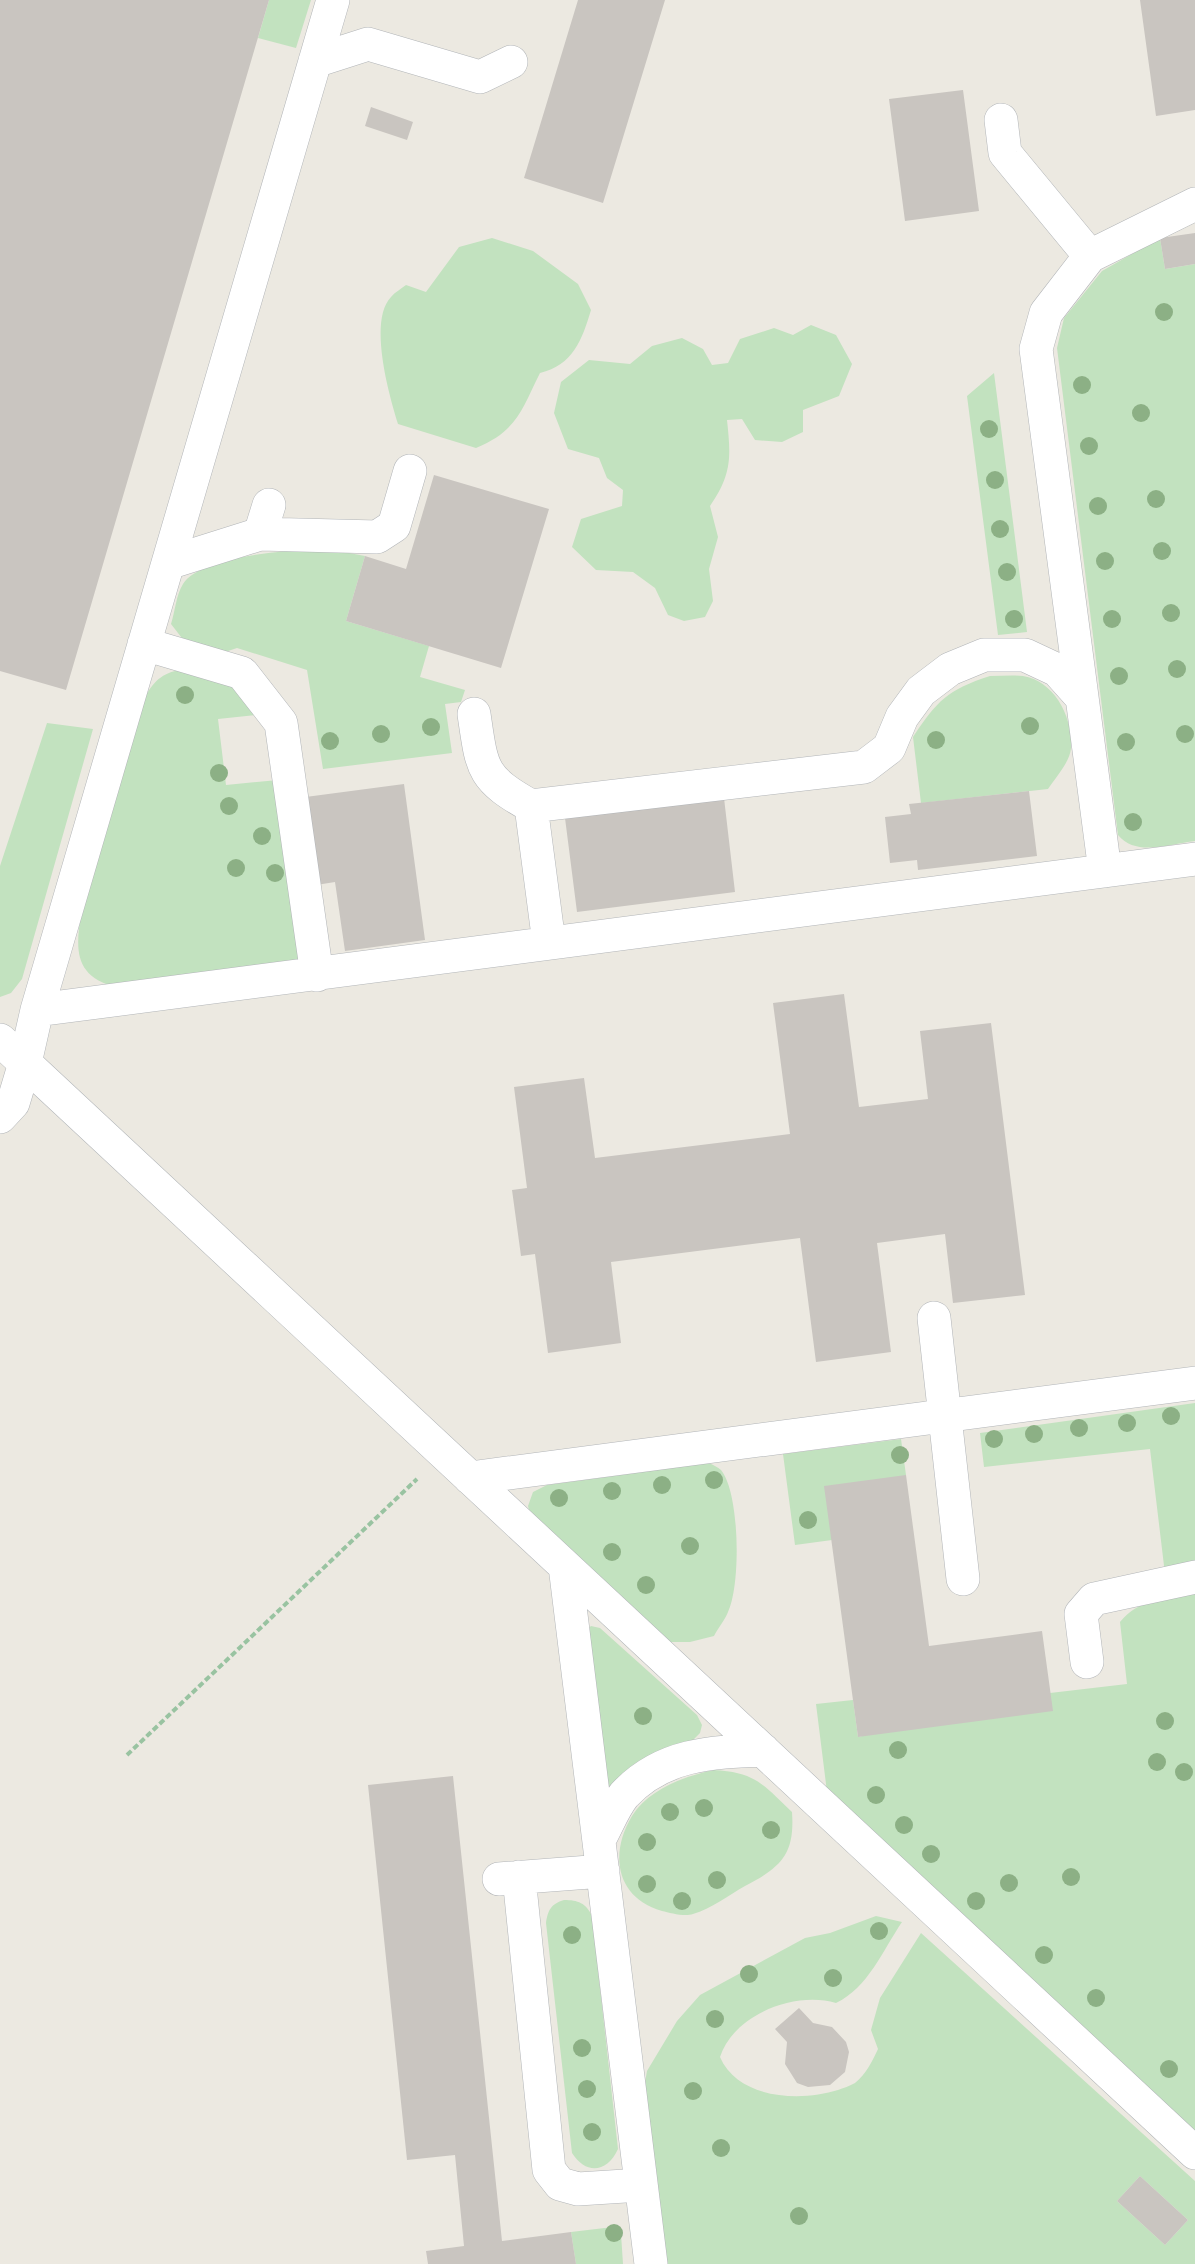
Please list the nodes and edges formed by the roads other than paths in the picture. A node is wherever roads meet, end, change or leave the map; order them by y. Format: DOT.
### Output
graph roads {
  1 [pos="333,0"];
  2 [pos="410,32"];
  3 [pos="378,47"];
  4 [pos="315,61"];
  5 [pos="511,62"];
  6 [pos="1001,120"];
  7 [pos="1195,204"];
  8 [pos="1090,256"];
  9 [pos="410,471"];
  10 [pos="168,563"];
  11 [pos="144,644"];
  12 [pos="1082,698"];
  13 [pos="474,714"];
  14 [pos="531,806"];
  15 [pos="1195,859"];
  16 [pos="1105,871"];
  17 [pos="549,943"];
  18 [pos="317,975"];
  19 [pos="37,1010"];
  20 [pos="0,1040"];
  21 [pos="26,1063"];
  22 [pos="0,1117"];
  23 [pos="934,1318"];
  24 [pos="1195,1383"];
  25 [pos="945,1416"];
  26 [pos="470,1478"];
  27 [pos="565,1566"];
  28 [pos="1195,1577"];
  29 [pos="963,1579"];
  30 [pos="1087,1662"];
  31 [pos="763,1750"];
  32 [pos="601,1856"];
  33 [pos="1195,2153"];
  34 [pos="641,2185"];
  35 [pos="651,2264"];
  1 -- 4 [label="lane"];
  2 -- 3 [label="lane"];
  3 -- 4 [label="lane"];
  3 -- 5 [label="lane"];
  4 -- 10 [label="lane"];
  6 -- 8 [label="lane"];
  7 -- 8 [label="lane"];
  8 -- 12 [label="lane"];
  9 -- 10 [label="lane"];
  10 -- 11 [label="lane"];
  11 -- 18 [label="lane"];
  11 -- 19 [label="lane"];
  12 -- 14 [label="lane"];
  12 -- 16 [label="lane"];
  13 -- 14 [label="lane"];
  14 -- 17 [label="lane"];
  15 -- 16 [label="lane"];
  16 -- 17 [label="lane"];
  17 -- 18 [label="lane"];
  18 -- 19 [label="lane"];
  19 -- 21 [label="lane"];
  20 -- 21 [label="lane"];
  21 -- 22 [label="lane"];
  21 -- 26 [label="lane"];
  23 -- 25 [label="lane"];
  24 -- 25 [label="lane"];
  25 -- 26 [label="lane"];
  25 -- 29 [label="lane"];
  26 -- 27 [label="lane"];
  27 -- 31 [label="lane"];
  27 -- 32 [label="lane"];
  28 -- 30 [label="lane"];
  31 -- 32 [label="lane"];
  31 -- 33 [label="lane"];
  32 -- 34 [label="lane"];
  32 -- 34 [label="lane"];
  34 -- 35 [label="lane"];
}
